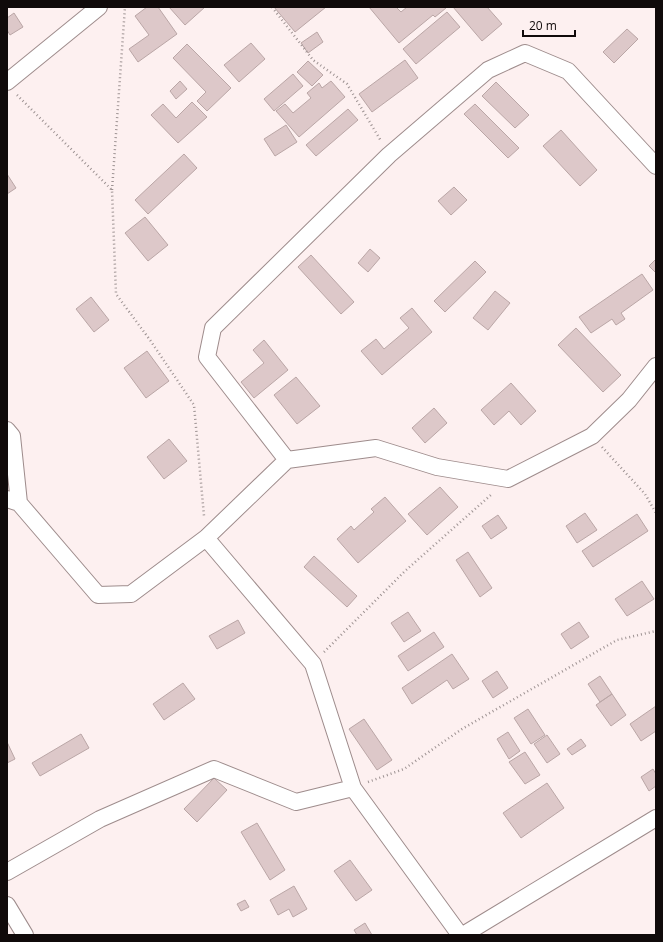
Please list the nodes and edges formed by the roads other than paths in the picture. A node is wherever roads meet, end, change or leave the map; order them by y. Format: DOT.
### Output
graph roads {
  1 [pos="99,7"];
  2 [pos="10,86"];
  3 [pos="656,166"];
  4 [pos="656,366"];
  5 [pos="7,430"];
  6 [pos="286,460"];
  7 [pos="13,501"];
  8 [pos="206,538"];
  9 [pos="353,788"];
  10 [pos="656,818"];
  11 [pos="7,872"];
  12 [pos="7,905"];
  13 [pos="24,935"];
  14 [pos="460,935"];
  15 [pos="463,935"];
  1 -- 2 [label="street"];
  3 -- 6 [label="street"];
  4 -- 6 [label="street"];
  5 -- 7 [label="street"];
  6 -- 8 [label="street"];
  7 -- 8 [label="street"];
  8 -- 9 [label="street"];
  9 -- 11 [label="street"];
  9 -- 14 [label="street"];
  10 -- 15 [label="street"];
  12 -- 13 [label="street"];
}
